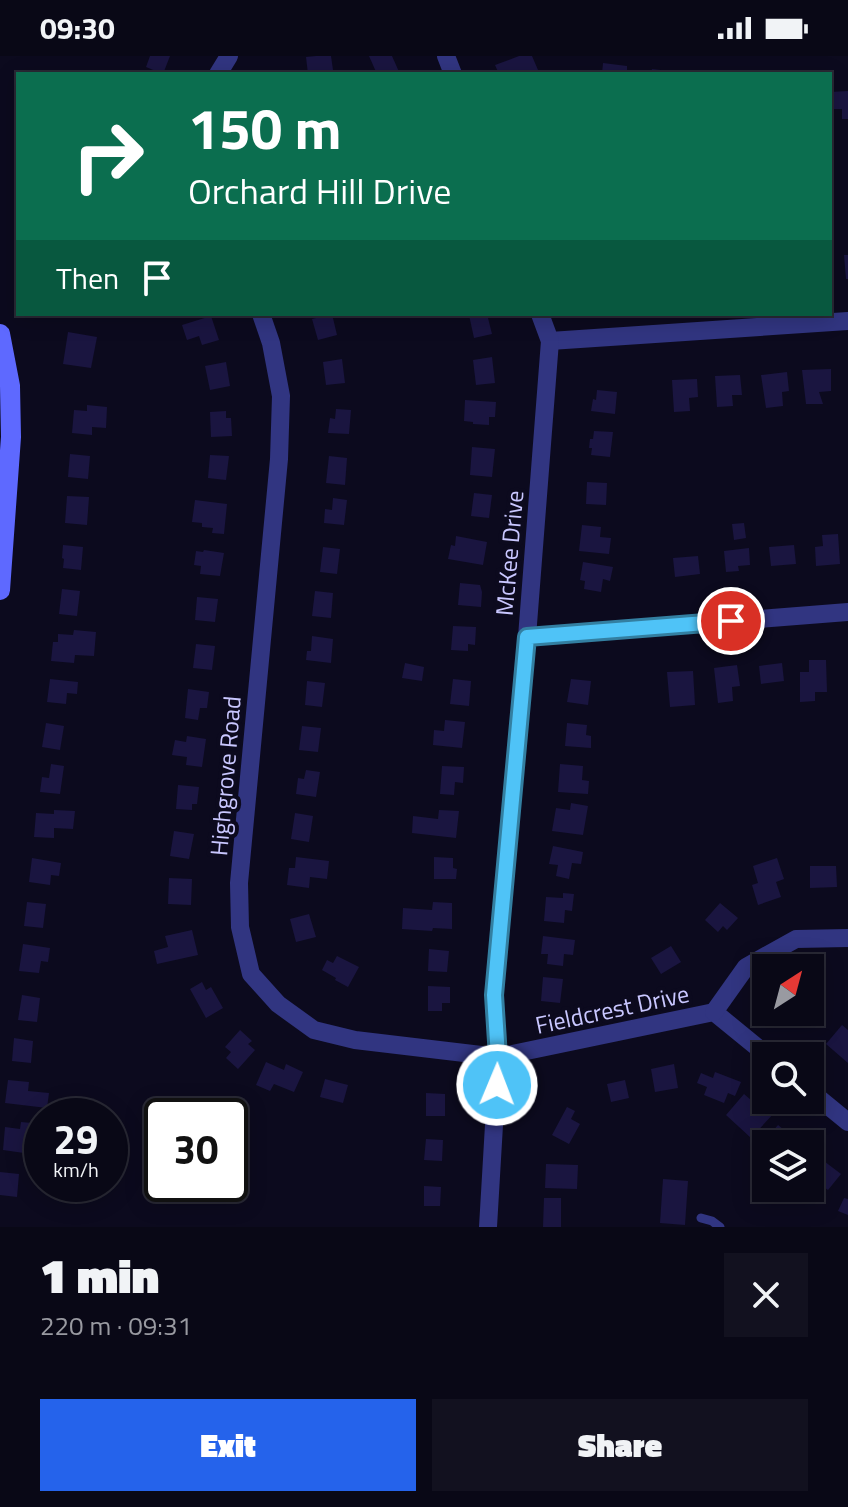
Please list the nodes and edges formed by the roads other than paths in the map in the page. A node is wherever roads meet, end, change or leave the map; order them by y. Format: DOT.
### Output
graph roads {
  1 [pos="262,316"];
  2 [pos="541,316"];
  3 [pos="848,321"];
  4 [pos="0,334"];
  5 [pos="550,341"];
  6 [pos="0,590"];
  7 [pos="848,612"];
  8 [pos="527,637"];
  9 [pos="848,938"];
  10 [pos="714,1012"];
  11 [pos="752,1043"];
  12 [pos="498,1057"];
  13 [pos="824,1102"];
  14 [pos="848,1122"];
  15 [pos="701,1218"];
  16 [pos="488,1227"];
  17 [pos="720,1227"];
  1 -- 12 [label="street, Highgrove Road"];
  2 -- 5 [label="street, McKee Drive"];
  3 -- 5 [label="street"];
  4 -- 6 [label="street"];
  5 -- 8 [label="street, McKee Drive"];
  7 -- 8 [label="street"];
  8 -- 12 [label="street, McKee Drive"];
  9 -- 10 [label="street"];
  10 -- 11 [label="street, Fieldcrest Drive"];
  10 -- 12 [label="street, Fieldcrest Drive"];
  12 -- 16 [label="street, McKee Drive"];
  13 -- 14 [label="street"];
  15 -- 17 [label="lane"];
}
